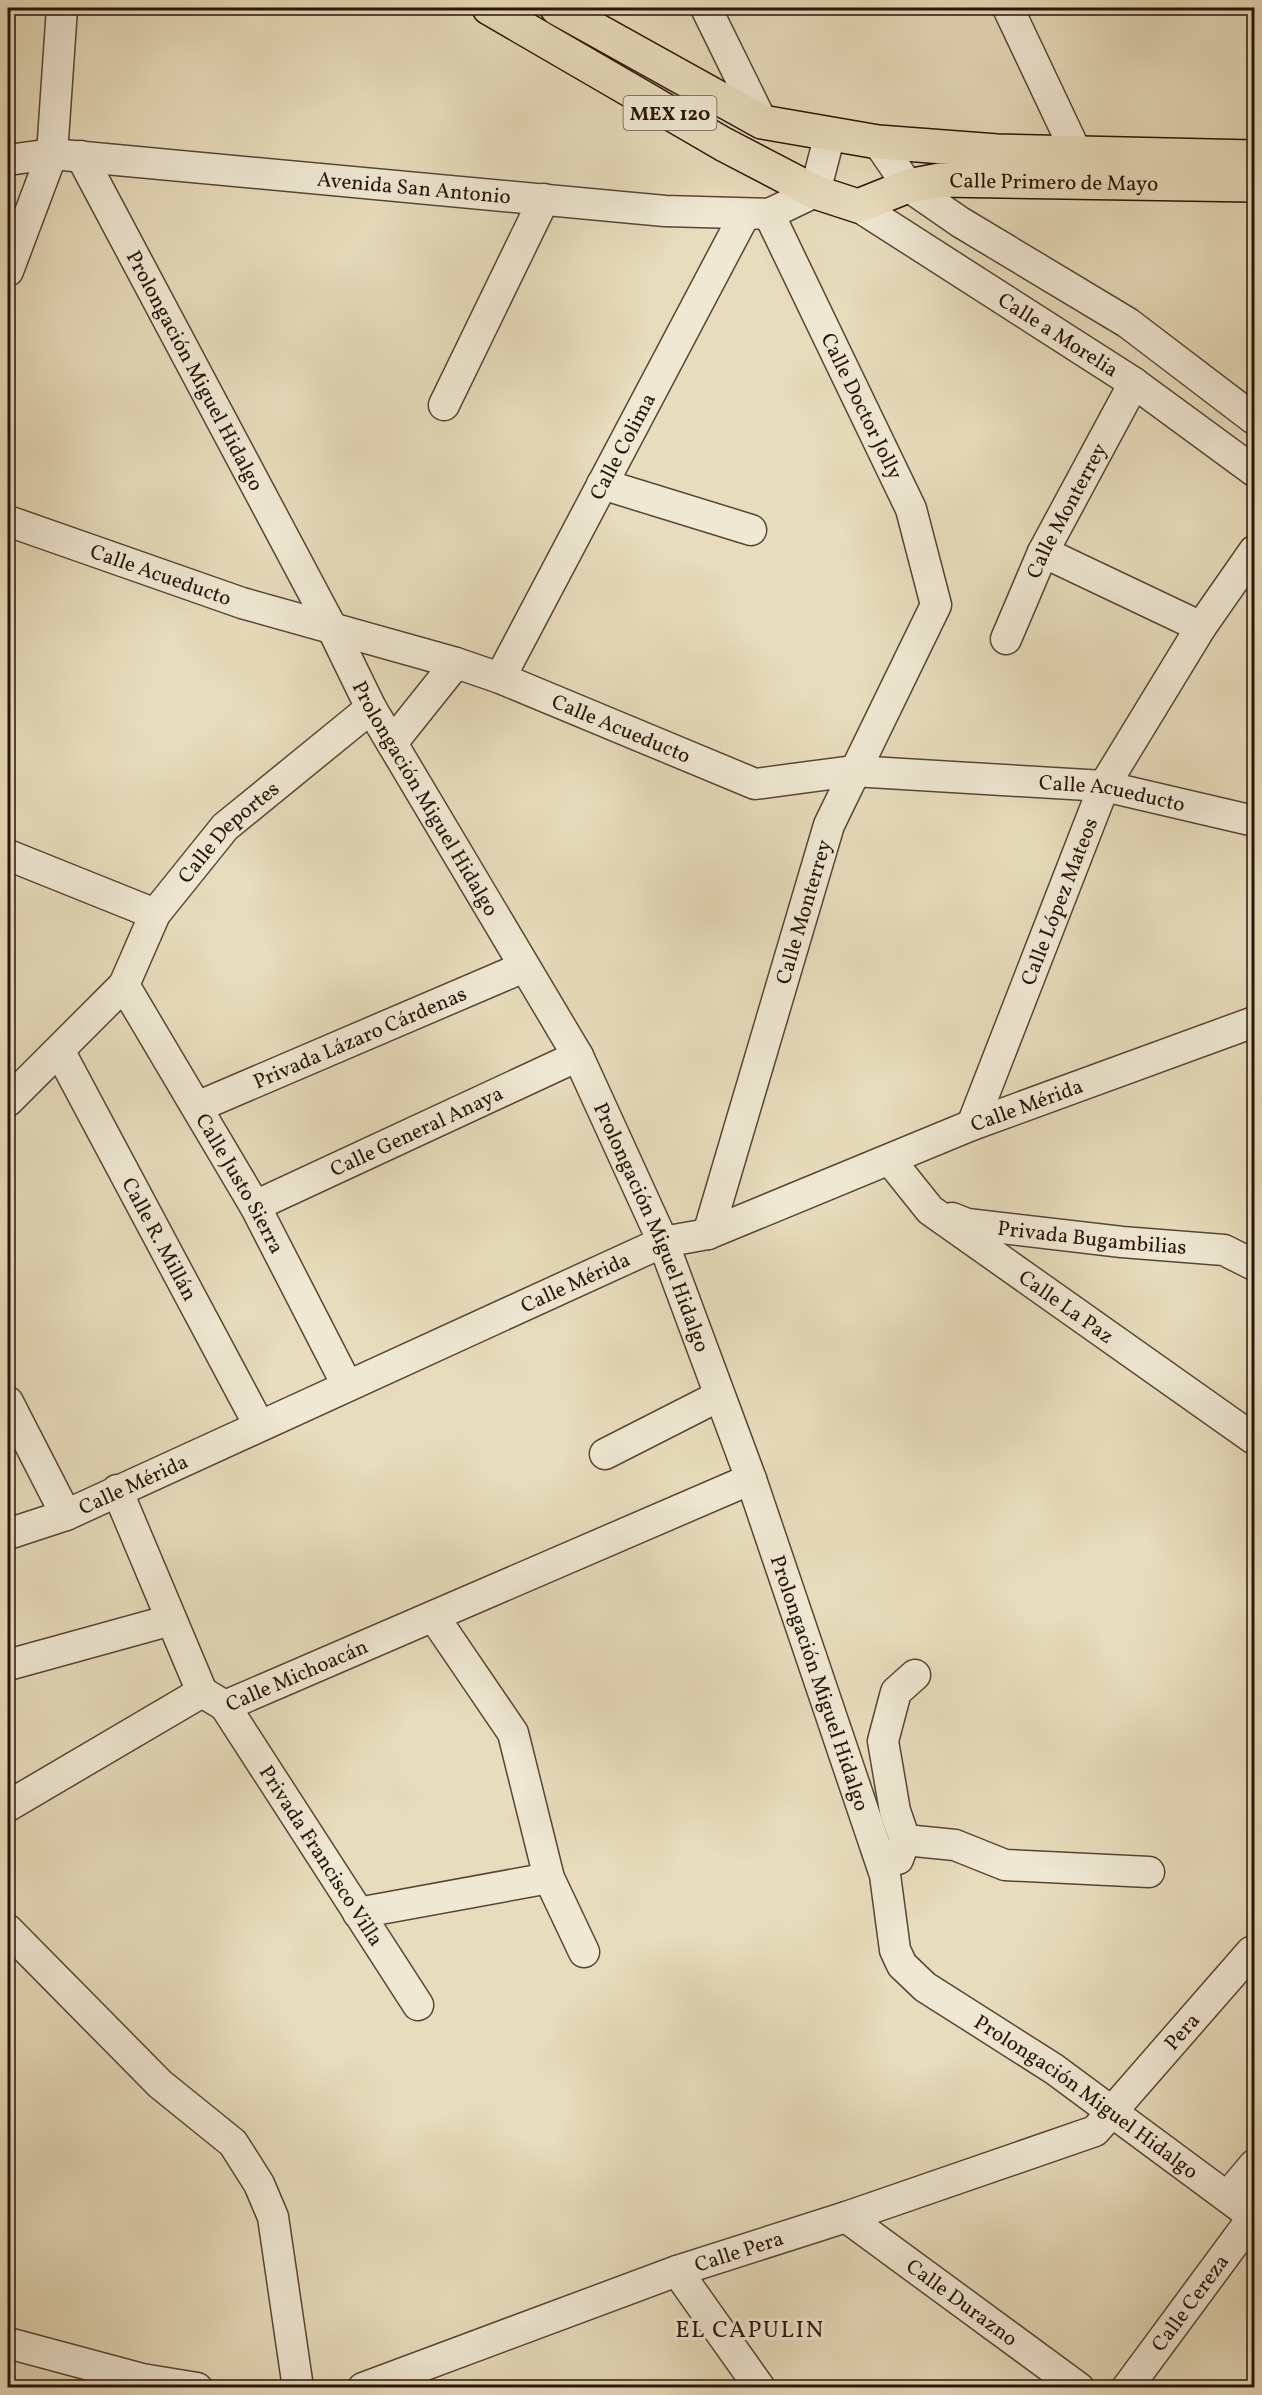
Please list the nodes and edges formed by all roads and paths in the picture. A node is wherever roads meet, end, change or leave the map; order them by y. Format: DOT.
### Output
graph roads {
  1 [pos="62,8"];
  2 [pos="489,8"];
  3 [pos="557,8"];
  4 [pos="706,8"];
  5 [pos="1008,8"];
  6 [pos="762,122"];
  7 [pos="830,134"];
  8 [pos="878,142"];
  9 [pos="67,155"];
  10 [pos="1254,157"];
  11 [pos="8,160"];
  12 [pos="1079,168"];
  13 [pos="1254,185"];
  14 [pos="908,186"];
  15 [pos="815,192"];
  16 [pos="543,199"];
  17 [pos="858,206"];
  18 [pos="757,214"];
  19 [pos="8,271"];
  20 [pos="1134,383"];
  21 [pos="1206,383"];
  22 [pos="444,405"];
  23 [pos="1181,418"];
  24 [pos="1254,419"];
  25 [pos="1254,471"];
  26 [pos="602,484"];
  27 [pos="8,521"];
  28 [pos="751,530"];
  29 [pos="1254,551"];
  30 [pos="1043,552"];
  31 [pos="936,605"];
  32 [pos="1202,627"];
  33 [pos="333,630"];
  34 [pos="1006,639"];
  35 [pos="456,663"];
  36 [pos="500,678"];
  37 [pos="371,708"];
  38 [pos="392,743"];
  39 [pos="853,771"];
  40 [pos="1104,786"];
  41 [pos="1254,821"];
  42 [pos="8,855"];
  43 [pos="155,914"];
  44 [pos="524,967"];
  45 [pos="124,985"];
  46 [pos="1254,1022"];
  47 [pos="60,1052"];
  48 [pos="578,1056"];
  49 [pos="8,1101"];
  50 [pos="197,1107"];
  51 [pos="972,1125"];
  52 [pos="890,1160"];
  53 [pos="255,1206"];
  54 [pos="930,1210"];
  55 [pos="708,1234"];
  56 [pos="663,1242"];
  57 [pos="1254,1265"];
  58 [pos="347,1386"];
  59 [pos="719,1396"];
  60 [pos="8,1402"];
  61 [pos="259,1425"];
  62 [pos="1254,1439"];
  63 [pos="605,1454"];
  64 [pos="752,1479"];
  65 [pos="117,1490"];
  66 [pos="66,1515"];
  67 [pos="8,1534"];
  68 [pos="434,1617"];
  69 [pos="171,1620"];
  70 [pos="8,1665"];
  71 [pos="915,1675"];
  72 [pos="214,1699"];
  73 [pos="8,1806"];
  74 [pos="905,1840"];
  75 [pos="1149,1872"];
  76 [pos="885,1875"];
  77 [pos="549,1878"];
  78 [pos="358,1913"];
  79 [pos="8,1930"];
  80 [pos="584,1952"];
  81 [pos="1251,1952"];
  82 [pos="417,2006"];
  83 [pos="1111,2112"];
  84 [pos="1254,2165"];
  85 [pos="1228,2196"];
  86 [pos="1254,2216"];
  87 [pos="846,2217"];
  88 [pos="676,2271"];
  89 [pos="8,2343"];
  90 [pos="138,2383"];
  91 [pos="197,2388"];
  92 [pos="298,2388"];
  93 [pos="363,2388"];
  94 [pos="760,2388"];
  95 [pos="1079,2388"];
  96 [pos="1127,2388"];
  1 -- 9 [label="street"];
  2 -- 15 [label="main road, MEX 120"];
  3 -- 6 [label="main road, MEX 120"];
  4 -- 6 [label="street"];
  5 -- 12 [label="street"];
  6 -- 7 [label="main road, MEX 120"];
  7 -- 8 [label="main road, MEX 120"];
  7 -- 15 [label="street"];
  8 -- 12 [label="main road, Calle Primero de Mayo / MEX 120"];
  8 -- 14 [label="street"];
  9 -- 11 [label="street, Avenida San Antonio"];
  9 -- 16 [label="street, Avenida San Antonio"];
  9 -- 19 [label="street"];
  9 -- 33 [label="street, Prolongación Miguel Hidalgo"];
  10 -- 12 [label="main road, Calle Primero de Mayo / MEX 120"];
  12 -- 13 [label="main road, Calle Primero de Mayo / MEX 120"];
  12 -- 14 [label="main road, Calle Primero de Mayo / MEX 120"];
  14 -- 17 [label="main road, Calle Primero de Mayo / MEX 120"];
  14 -- 21 [label="street"];
  15 -- 17 [label="main road, MEX 120"];
  15 -- 18 [label="street, Avenida San Antonio"];
  16 -- 18 [label="street, Avenida San Antonio"];
  16 -- 22 [label="street"];
  17 -- 20 [label="street, Calle a Morelia"];
  18 -- 26 [label="street, Calle Colima"];
  18 -- 31 [label="street, Calle Doctor Jolly"];
  20 -- 23 [label="street, Calle a Morelia"];
  20 -- 30 [label="street, Calle Monterrey"];
  21 -- 23 [label="street"];
  21 -- 24 [label="street"];
  23 -- 25 [label="street, Calle a Morelia"];
  26 -- 28 [label="street"];
  26 -- 36 [label="street, Calle Colima"];
  27 -- 33 [label="street, Calle Acueducto"];
  29 -- 32 [label="street, Calle López Mateos"];
  30 -- 32 [label="street"];
  30 -- 34 [label="street, Calle Monterrey"];
  31 -- 39 [label="street, Calle Monterrey"];
  32 -- 40 [label="street, Calle López Mateos"];
  33 -- 35 [label="street, Calle Acueducto"];
  33 -- 37 [label="street, Prolongación Miguel Hidalgo"];
  35 -- 36 [label="street, Calle Acueducto"];
  35 -- 38 [label="street"];
  36 -- 39 [label="street, Calle Acueducto"];
  37 -- 38 [label="street, Prolongación Miguel Hidalgo"];
  37 -- 43 [label="street, Calle Deportes"];
  38 -- 44 [label="street, Prolongación Miguel Hidalgo"];
  39 -- 40 [label="street, Calle Acueducto"];
  39 -- 55 [label="street, Calle Monterrey"];
  40 -- 41 [label="street, Calle Acueducto"];
  40 -- 51 [label="street, Calle López Mateos"];
  42 -- 43 [label="street"];
  43 -- 45 [label="street, Calle Deportes"];
  44 -- 48 [label="street, Prolongación Miguel Hidalgo"];
  44 -- 50 [label="street, Privada Lázaro Cárdenas"];
  45 -- 47 [label="street"];
  45 -- 50 [label="street, Calle Justo Sierra"];
  46 -- 51 [label="street, Calle Mérida"];
  47 -- 49 [label="street"];
  47 -- 61 [label="street, Calle R. Millán"];
  48 -- 53 [label="street, Calle General Anaya"];
  48 -- 56 [label="street, Prolongación Miguel Hidalgo"];
  50 -- 53 [label="street, Calle Justo Sierra"];
  51 -- 52 [label="street, Calle Mérida"];
  52 -- 54 [label="street, Calle La Paz"];
  52 -- 55 [label="street, Calle Mérida"];
  53 -- 58 [label="street, Calle Justo Sierra"];
  54 -- 57 [label="street, Privada Bugambilias"];
  54 -- 62 [label="street, Calle La Paz"];
  55 -- 56 [label="street, Calle Mérida"];
  56 -- 58 [label="street, Calle Mérida"];
  56 -- 59 [label="street, Prolongación Miguel Hidalgo"];
  58 -- 61 [label="street, Calle Mérida"];
  59 -- 63 [label="street"];
  59 -- 64 [label="street, Prolongación Miguel Hidalgo"];
  60 -- 66 [label="street"];
  61 -- 65 [label="street, Calle Mérida"];
  64 -- 68 [label="street, Calle Michoacán"];
  64 -- 76 [label="street, Prolongación Miguel Hidalgo"];
  65 -- 66 [label="street, Calle Mérida"];
  65 -- 69 [label="street, Privada Francisco Villa"];
  66 -- 67 [label="street, Calle Mérida"];
  68 -- 72 [label="street, Calle Michoacán"];
  68 -- 77 [label="street"];
  69 -- 70 [label="street"];
  69 -- 72 [label="street, Privada Francisco Villa"];
  71 -- 74 [label="street"];
  72 -- 73 [label="street, Calle Michoacán"];
  72 -- 78 [label="street, Privada Francisco Villa"];
  74 -- 75 [label="street"];
  74 -- 76 [label="street"];
  76 -- 83 [label="street, Prolongación Miguel Hidalgo"];
  77 -- 78 [label="street"];
  77 -- 80 [label="street"];
  78 -- 82 [label="street, Privada Francisco Villa"];
  79 -- 92 [label="street"];
  81 -- 83 [label="street, Pera"];
  83 -- 85 [label="street, Prolongación Miguel Hidalgo"];
  83 -- 87 [label="street, Calle Pera"];
  84 -- 85 [label="street"];
  85 -- 86 [label="street, Prolongación Miguel Hidalgo"];
  86 -- 96 [label="street, Calle Cereza"];
  87 -- 88 [label="street, Calle Pera"];
  87 -- 95 [label="street, Calle Durazno"];
  88 -- 93 [label="street, Calle Pera"];
  88 -- 94 [label="street"];
  89 -- 90 [label="street"];
  90 -- 91 [label="street"];
}
